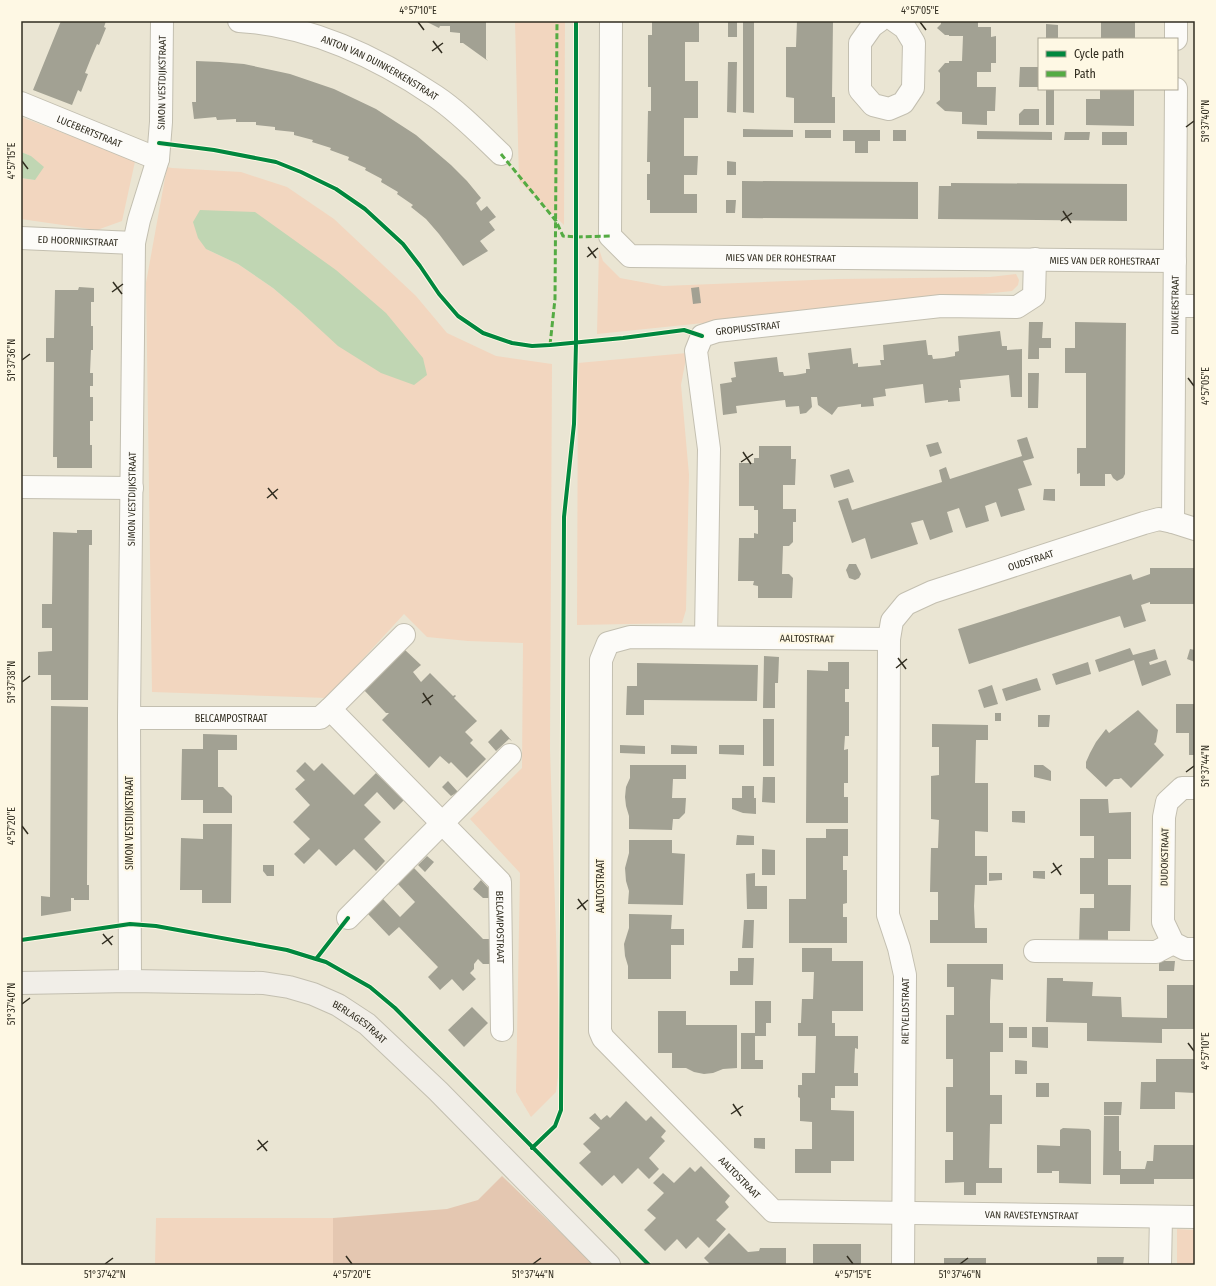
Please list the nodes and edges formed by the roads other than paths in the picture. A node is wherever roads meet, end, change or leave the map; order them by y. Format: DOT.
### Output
graph roads {
  1 [pos="162,21"];
  2 [pos="239,21"];
  3 [pos="611,21"];
  4 [pos="879,21"];
  5 [pos="895,21"];
  6 [pos="1176,21"];
  7 [pos="1176,38"];
  8 [pos="1176,90"];
  9 [pos="21,103"];
  10 [pos="501,154"];
  11 [pos="158,159"];
  12 [pos="21,238"];
  13 [pos="134,243"];
  14 [pos="1035,259"];
  15 [pos="1175,261"];
  16 [pos="1185,306"];
  17 [pos="21,487"];
  18 [pos="132,488"];
  19 [pos="1173,522"];
  20 [pos="1195,529"];
  21 [pos="404,635"];
  22 [pos="706,638"];
  23 [pos="889,639"];
  24 [pos="330,708"];
  25 [pos="129,718"];
  26 [pos="510,755"];
  27 [pos="1195,788"];
  28 [pos="442,824"];
  29 [pos="348,918"];
  30 [pos="1173,943"];
  31 [pos="1195,949"];
  32 [pos="1035,951"];
  33 [pos="130,981"];
  34 [pos="21,983"];
  35 [pos="502,1030"];
  36 [pos="903,1214"];
  37 [pos="1161,1217"];
  38 [pos="1195,1217"];
  39 [pos="609,1265"];
  40 [pos="903,1265"];
  41 [pos="1160,1265"];
  1 -- 11 [label="street, SIMON VESTDIJKSTRAAT"];
  2 -- 10 [label="street, ANTON VAN DUINKERKENSTRAAT"];
  3 -- 14 [label="street, MIES VAN DER ROHESTRAAT"];
  4 -- 5 [label="street"];
  6 -- 7 [label="street"];
  8 -- 15 [label="street, DUIKERSTRAAT"];
  9 -- 11 [label="street, LUCEBERTSTRAAT"];
  11 -- 13 [label="street, SIMON VESTDIJKSTRAAT"];
  12 -- 13 [label="street, ED HOORNIKSTRAAT"];
  13 -- 18 [label="street, SIMON VESTDIJKSTRAAT"];
  14 -- 15 [label="street, MIES VAN DER ROHESTRAAT"];
  14 -- 22 [label="street, GROPIUSSTRAAT"];
  15 -- 16 [label="street, DUIKERSTRAAT"];
  16 -- 19 [label="street, DUIKERSTRAAT"];
  17 -- 18 [label="street"];
  18 -- 25 [label="street, SIMON VESTDIJKSTRAAT"];
  19 -- 20 [label="street, OUDSTRAAT"];
  19 -- 23 [label="street, OUDSTRAAT"];
  21 -- 24 [label="street, BELCAMPOSTRAAT"];
  22 -- 23 [label="street, AALTOSTRAAT"];
  22 -- 36 [label="street, AALTOSTRAAT"];
  23 -- 36 [label="street, RIETVELDSTRAAT"];
  24 -- 25 [label="street, BELCAMPOSTRAAT"];
  24 -- 28 [label="street, BELCAMPOSTRAAT"];
  25 -- 33 [label="street, SIMON VESTDIJKSTRAAT"];
  26 -- 28 [label="street"];
  27 -- 30 [label="street, DUDOKSTRAAT"];
  28 -- 29 [label="street"];
  28 -- 35 [label="street, BELCAMPOSTRAAT"];
  30 -- 31 [label="street"];
  30 -- 32 [label="street"];
  33 -- 34 [label="street, BERLAGESTRAAT"];
  33 -- 39 [label="street, BERLAGESTRAAT"];
  36 -- 37 [label="street, VAN RAVESTEYNSTRAAT"];
  36 -- 40 [label="street, RIETVELDSTRAAT"];
  37 -- 38 [label="street, VAN RAVESTEYNSTRAAT"];
  37 -- 41 [label="street"];
}
